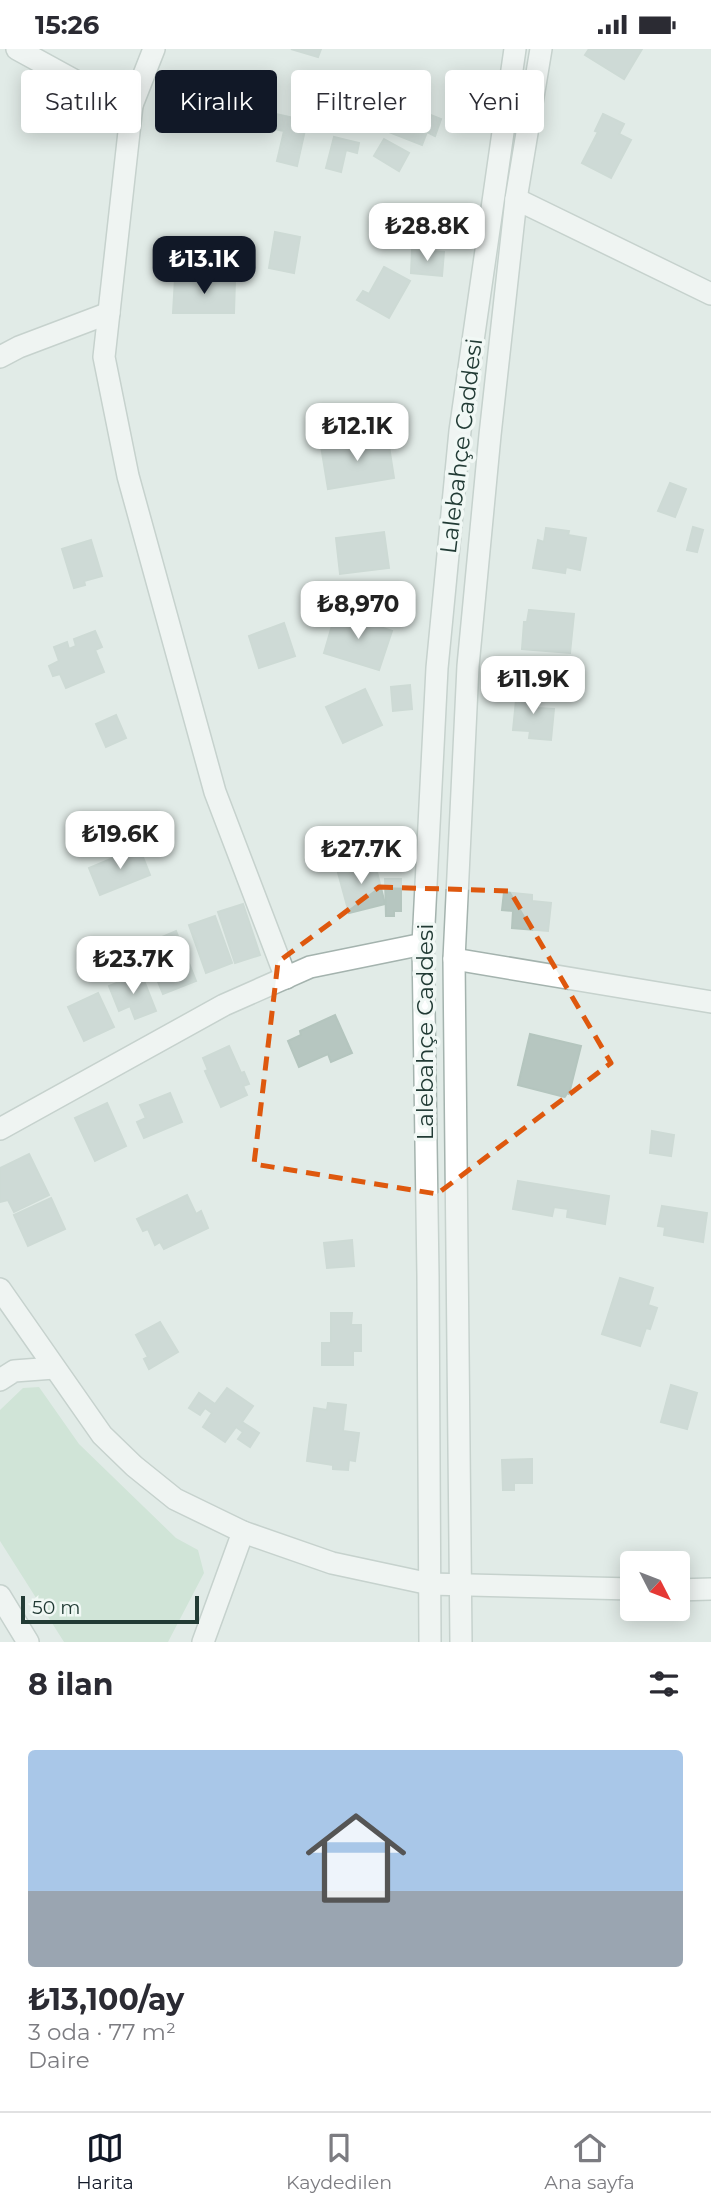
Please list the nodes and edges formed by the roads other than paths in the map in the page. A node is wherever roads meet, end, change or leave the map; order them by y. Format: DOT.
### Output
graph roads {
  1 [pos="17,49"];
  2 [pos="154,49"];
  3 [pos="515,49"];
  4 [pos="541,49"];
  5 [pos="55,70"];
  6 [pos="141,82"];
  7 [pos="129,133"];
  8 [pos="516,199"];
  9 [pos="711,294"];
  10 [pos="109,313"];
  11 [pos="0,357"];
  12 [pos="423,944"];
  13 [pos="454,959"];
  14 [pos="286,978"];
  15 [pos="711,1002"];
  16 [pos="0,1129"];
  17 [pos="0,1289"];
  18 [pos="54,1368"];
  19 [pos="0,1380"];
  20 [pos="243,1532"];
  21 [pos="430,1584"];
  22 [pos="461,1585"];
  23 [pos="620,1589"];
  24 [pos="711,1589"];
  25 [pos="690,1590"];
  26 [pos="0,1596"];
  27 [pos="211,1640"];
  28 [pos="28,1642"];
  29 [pos="430,1642"];
  30 [pos="461,1642"];
  1 -- 5 [label="street"];
  2 -- 6 [label="street"];
  3 -- 12 [label="street, Lalebahçe Caddesi"];
  4 -- 8 [label="street, Lalebahçe Caddesi"];
  7 -- 10 [label="street"];
  8 -- 9 [label="street"];
  8 -- 13 [label="street, Lalebahçe Caddesi"];
  10 -- 11 [label="street"];
  10 -- 14 [label="street"];
  12 -- 14 [label="street"];
  12 -- 21 [label="street, Lalebahçe Caddesi"];
  13 -- 15 [label="street"];
  13 -- 22 [label="street, Lalebahçe Caddesi"];
  14 -- 16 [label="street"];
  17 -- 18 [label="street"];
  18 -- 19 [label="street"];
  18 -- 20 [label="street"];
  20 -- 21 [label="street"];
  20 -- 27 [label="street"];
  21 -- 22 [label="street"];
  21 -- 29 [label="street, Lalebahçe Caddesi"];
  22 -- 23 [label="street"];
  22 -- 30 [label="street, Lalebahçe Caddesi"];
  24 -- 25 [label="street"];
  26 -- 28 [label="street"];
}
